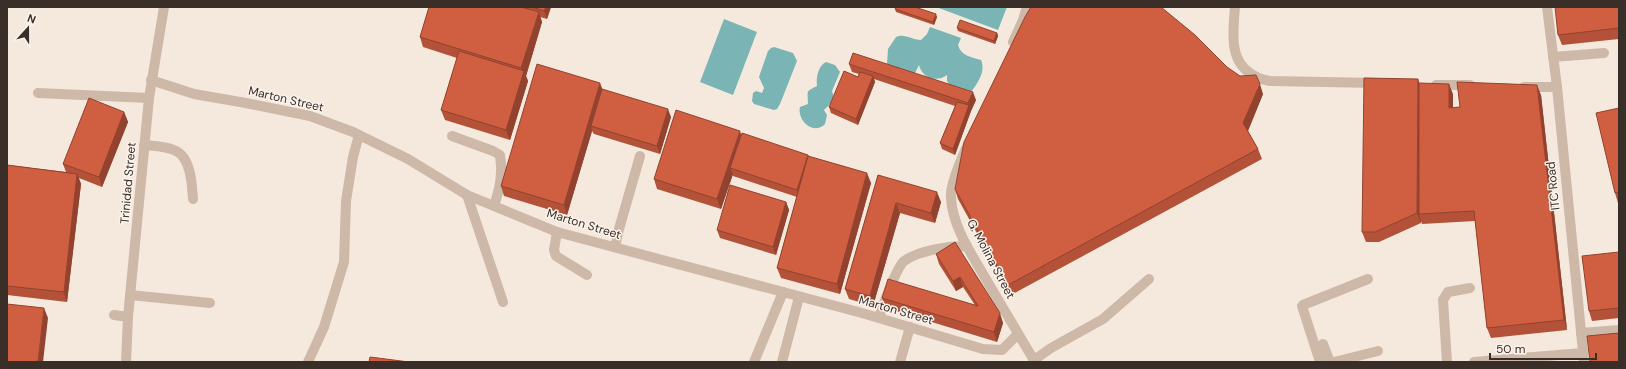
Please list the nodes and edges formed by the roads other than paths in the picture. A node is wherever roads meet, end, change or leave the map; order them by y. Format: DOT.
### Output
graph roads {
  1 [pos="164,7"];
  2 [pos="1027,7"];
  3 [pos="1235,7"];
  4 [pos="1547,7"];
  5 [pos="1604,53"];
  6 [pos="1008,55"];
  7 [pos="1553,57"];
  8 [pos="151,80"];
  9 [pos="1391,84"];
  10 [pos="1422,84"];
  11 [pos="1478,86"];
  12 [pos="1517,86"];
  13 [pos="1557,87"];
  14 [pos="38,93"];
  15 [pos="149,98"];
  16 [pos="359,135"];
  17 [pos="452,136"];
  18 [pos="971,136"];
  19 [pos="144,145"];
  20 [pos="640,156"];
  21 [pos="467,194"];
  22 [pos="193,199"];
  23 [pos="494,206"];
  24 [pos="557,232"];
  25 [pos="967,246"];
  26 [pos="615,247"];
  27 [pos="588,275"];
  28 [pos="1368,278"];
  29 [pos="1149,279"];
  30 [pos="1470,288"];
  31 [pos="783,292"];
  32 [pos="130,295"];
  33 [pos="799,297"];
  34 [pos="503,302"];
  35 [pos="210,303"];
  36 [pos="114,315"];
  37 [pos="128,317"];
  38 [pos="879,318"];
  39 [pos="910,327"];
  40 [pos="1619,330"];
  41 [pos="1581,333"];
  42 [pos="1018,334"];
  43 [pos="1323,344"];
  44 [pos="1378,351"];
  45 [pos="1583,358"];
  46 [pos="1035,361"];
  47 [pos="126,362"];
  48 [pos="308,362"];
  49 [pos="754,362"];
  50 [pos="782,362"];
  51 [pos="900,362"];
  52 [pos="1320,362"];
  53 [pos="1330,362"];
  54 [pos="1334,362"];
  55 [pos="1447,362"];
  56 [pos="1474,362"];
  1 -- 8 [label="street, Trinidad Street"];
  2 -- 6 [label="street"];
  3 -- 9 [label="street"];
  4 -- 7 [label="street, ITC Road"];
  5 -- 7 [label="street"];
  7 -- 13 [label="street, ITC Road"];
  8 -- 15 [label="street, Trinidad Street"];
  8 -- 16 [label="street, Marton Street"];
  10 -- 11 [label="street"];
  12 -- 13 [label="street"];
  13 -- 41 [label="street, ITC Road"];
  14 -- 15 [label="street"];
  15 -- 19 [label="street, Trinidad Street"];
  16 -- 21 [label="street, Marton Street"];
  16 -- 48 [label="street"];
  17 -- 23 [label="street"];
  18 -- 25 [label="street, G. Molina Street"];
  19 -- 22 [label="street"];
  19 -- 32 [label="street, Trinidad Street"];
  20 -- 26 [label="street"];
  21 -- 23 [label="street, Marton Street"];
  21 -- 34 [label="street"];
  23 -- 24 [label="street, Marton Street"];
  24 -- 26 [label="street, Marton Street"];
  24 -- 27 [label="street"];
  25 -- 38 [label="street"];
  25 -- 42 [label="street, G. Molina Street"];
  26 -- 31 [label="street, Marton Street"];
  28 -- 52 [label="street"];
  29 -- 46 [label="street"];
  30 -- 55 [label="street"];
  31 -- 33 [label="street, Marton Street"];
  31 -- 49 [label="street"];
  32 -- 35 [label="street"];
  32 -- 37 [label="street, Trinidad Street"];
  33 -- 38 [label="street, Marton Street"];
  33 -- 50 [label="street"];
  36 -- 37 [label="street"];
  37 -- 47 [label="street, Trinidad Street"];
  38 -- 39 [label="street, Marton Street"];
  39 -- 42 [label="street, Marton Street"];
  39 -- 51 [label="street"];
  40 -- 41 [label="street"];
  41 -- 45 [label="street, ITC Road"];
  42 -- 46 [label="street, G. Molina Street"];
  43 -- 53 [label="street"];
  44 -- 54 [label="street"];
  45 -- 56 [label="street"];
}
